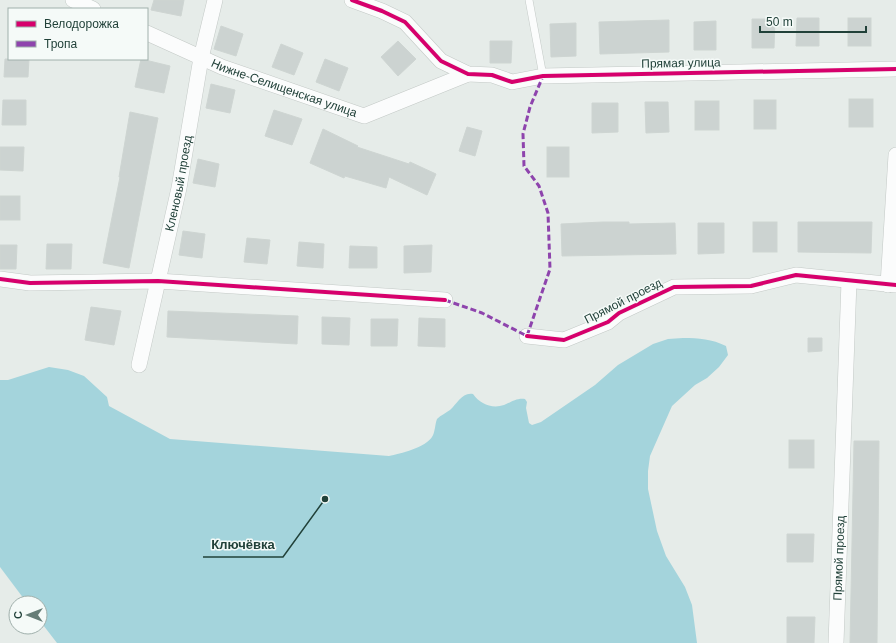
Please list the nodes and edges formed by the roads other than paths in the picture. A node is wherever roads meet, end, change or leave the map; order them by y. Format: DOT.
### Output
graph roads {
  1 [pos="73,0"];
  2 [pos="215,0"];
  3 [pos="352,0"];
  4 [pos="530,0"];
  5 [pos="91,8"];
  6 [pos="148,33"];
  7 [pos="201,58"];
  8 [pos="896,69"];
  9 [pos="468,74"];
  10 [pos="543,76"];
  11 [pos="896,155"];
  12 [pos="0,279"];
  13 [pos="158,281"];
  14 [pos="849,281"];
  15 [pos="892,285"];
  16 [pos="445,300"];
  17 [pos="527,336"];
  18 [pos="139,365"];
  19 [pos="836,643"];
  1 -- 5 [label="street"];
  2 -- 7 [label="street, Кленовый проезд"];
  3 -- 9 [label="street"];
  4 -- 10 [label="lane"];
  6 -- 7 [label="street, Нижне-Селищенская улица"];
  7 -- 9 [label="street, Нижне-Селищенская улица"];
  7 -- 13 [label="street, Кленовый проезд"];
  8 -- 10 [label="street, Прямая улица"];
  9 -- 10 [label="street, Прямая улица"];
  11 -- 15 [label="street"];
  12 -- 13 [label="street"];
  13 -- 16 [label="street"];
  13 -- 18 [label="street, Кленовый проезд"];
  14 -- 15 [label="street, Прямой проезд"];
  14 -- 17 [label="street, Прямой проезд"];
  14 -- 19 [label="street, Прямой проезд"];
}
